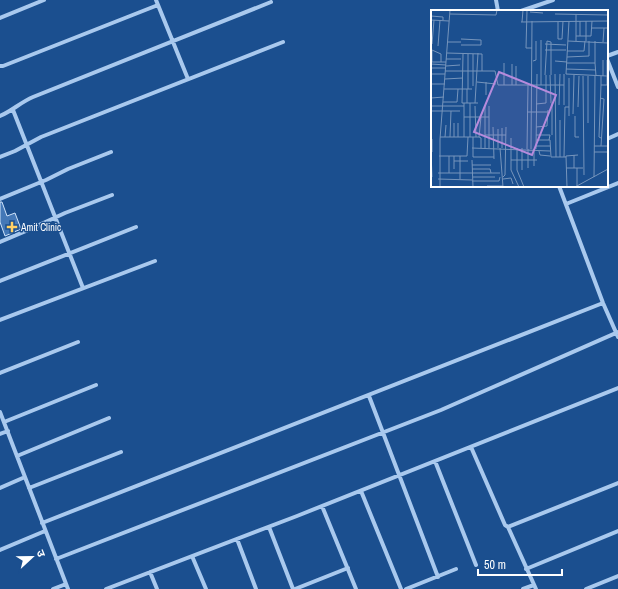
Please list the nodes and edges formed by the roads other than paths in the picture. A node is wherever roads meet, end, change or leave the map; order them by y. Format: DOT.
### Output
graph roads {
  1 [pos="44,0"];
  2 [pos="156,0"];
  3 [pos="496,0"];
  4 [pos="553,0"];
  5 [pos="271,2"];
  6 [pos="158,5"];
  7 [pos="498,10"];
  8 [pos="524,10"];
  9 [pos="0,18"];
  10 [pos="173,42"];
  11 [pos="283,42"];
  12 [pos="618,52"];
  13 [pos="608,57"];
  14 [pos="608,61"];
  15 [pos="0,66"];
  16 [pos="188,79"];
  17 [pos="618,87"];
  18 [pos="13,110"];
  19 [pos="0,116"];
  20 [pos="618,134"];
  21 [pos="608,139"];
  22 [pos="27,144"];
  23 [pos="111,152"];
  24 [pos="0,157"];
  25 [pos="41,182"];
  26 [pos="618,183"];
  27 [pos="559,187"];
  28 [pos="112,195"];
  29 [pos="0,199"];
  30 [pos="566,204"];
  31 [pos="55,218"];
  32 [pos="136,227"];
  33 [pos="0,242"];
  34 [pos="69,254"];
  35 [pos="155,260"];
  36 [pos="0,282"];
  37 [pos="83,288"];
  38 [pos="603,303"];
  39 [pos="0,320"];
  40 [pos="617,334"];
  41 [pos="78,342"];
  42 [pos="0,373"];
  43 [pos="96,385"];
  44 [pos="618,388"];
  45 [pos="369,396"];
  46 [pos="0,412"];
  47 [pos="110,418"];
  48 [pos="4,422"];
  49 [pos="8,431"];
  50 [pos="383,433"];
  51 [pos="0,434"];
  52 [pos="471,447"];
  53 [pos="121,452"];
  54 [pos="17,456"];
  55 [pos="435,461"];
  56 [pos="399,475"];
  57 [pos="25,477"];
  58 [pos="618,483"];
  59 [pos="0,488"];
  60 [pos="29,488"];
  61 [pos="361,491"];
  62 [pos="322,506"];
  63 [pos="42,524"];
  64 [pos="269,527"];
  65 [pos="508,527"];
  66 [pos="45,531"];
  67 [pos="618,531"];
  68 [pos="238,539"];
  69 [pos="0,550"];
  70 [pos="192,556"];
  71 [pos="56,559"];
  72 [pos="476,564"];
  73 [pos="348,568"];
  74 [pos="456,569"];
  75 [pos="526,569"];
  76 [pos="150,572"];
  77 [pos="438,576"];
  78 [pos="618,576"];
  79 [pos="66,584"];
  80 [pos="535,587"];
  81 [pos="53,589"];
  82 [pos="68,589"];
  83 [pos="106,589"];
  84 [pos="157,589"];
  85 [pos="206,589"];
  86 [pos="256,589"];
  87 [pos="294,589"];
  88 [pos="356,589"];
  89 [pos="401,589"];
  90 [pos="406,589"];
  91 [pos="523,589"];
  92 [pos="586,589"];
  1 -- 9 [label="street"];
  2 -- 6 [label="street"];
  3 -- 7 [label="street"];
  4 -- 8 [label="street"];
  5 -- 10 [label="street"];
  6 -- 10 [label="street"];
  6 -- 15 [label="street"];
  10 -- 16 [label="street"];
  10 -- 18 [label="street"];
  11 -- 16 [label="street"];
  12 -- 13 [label="street"];
  14 -- 17 [label="street"];
  16 -- 22 [label="street"];
  18 -- 19 [label="street"];
  18 -- 22 [label="street"];
  20 -- 21 [label="street"];
  22 -- 24 [label="street"];
  22 -- 25 [label="street"];
  23 -- 25 [label="street"];
  25 -- 29 [label="street"];
  25 -- 31 [label="street"];
  26 -- 30 [label="street"];
  27 -- 30 [label="street"];
  28 -- 31 [label="street"];
  30 -- 38 [label="street"];
  31 -- 33 [label="street"];
  31 -- 34 [label="street"];
  32 -- 34 [label="street"];
  34 -- 36 [label="street"];
  34 -- 37 [label="street"];
  35 -- 37 [label="street"];
  37 -- 39 [label="street"];
  38 -- 40 [label="street"];
  38 -- 45 [label="street"];
  40 -- 50 [label="street"];
  41 -- 42 [label="street"];
  43 -- 48 [label="street"];
  44 -- 52 [label="street"];
  45 -- 50 [label="street"];
  45 -- 63 [label="street"];
  46 -- 48 [label="street"];
  47 -- 54 [label="street"];
  48 -- 49 [label="street"];
  49 -- 51 [label="street"];
  49 -- 54 [label="street"];
  50 -- 56 [label="street"];
  50 -- 71 [label="street"];
  52 -- 55 [label="street"];
  52 -- 65 [label="street"];
  53 -- 60 [label="street"];
  54 -- 57 [label="street"];
  55 -- 56 [label="street"];
  55 -- 72 [label="street"];
  56 -- 61 [label="street"];
  56 -- 77 [label="street"];
  57 -- 59 [label="street"];
  57 -- 60 [label="street"];
  58 -- 65 [label="street"];
  60 -- 63 [label="street"];
  61 -- 62 [label="street"];
  61 -- 89 [label="street"];
  62 -- 64 [label="street"];
  62 -- 73 [label="street"];
  63 -- 66 [label="street"];
  64 -- 68 [label="street"];
  64 -- 87 [label="street"];
  65 -- 75 [label="street"];
  66 -- 69 [label="street"];
  66 -- 71 [label="street"];
  67 -- 75 [label="street"];
  68 -- 70 [label="street"];
  68 -- 86 [label="street"];
  70 -- 76 [label="street"];
  70 -- 85 [label="street"];
  71 -- 79 [label="street"];
  73 -- 87 [label="street"];
  73 -- 88 [label="street"];
  74 -- 77 [label="street"];
  75 -- 80 [label="street"];
  76 -- 83 [label="street"];
  76 -- 84 [label="street"];
  77 -- 90 [label="street"];
  78 -- 92 [label="street"];
  79 -- 81 [label="street"];
  79 -- 82 [label="street"];
  80 -- 91 [label="street"];
}
